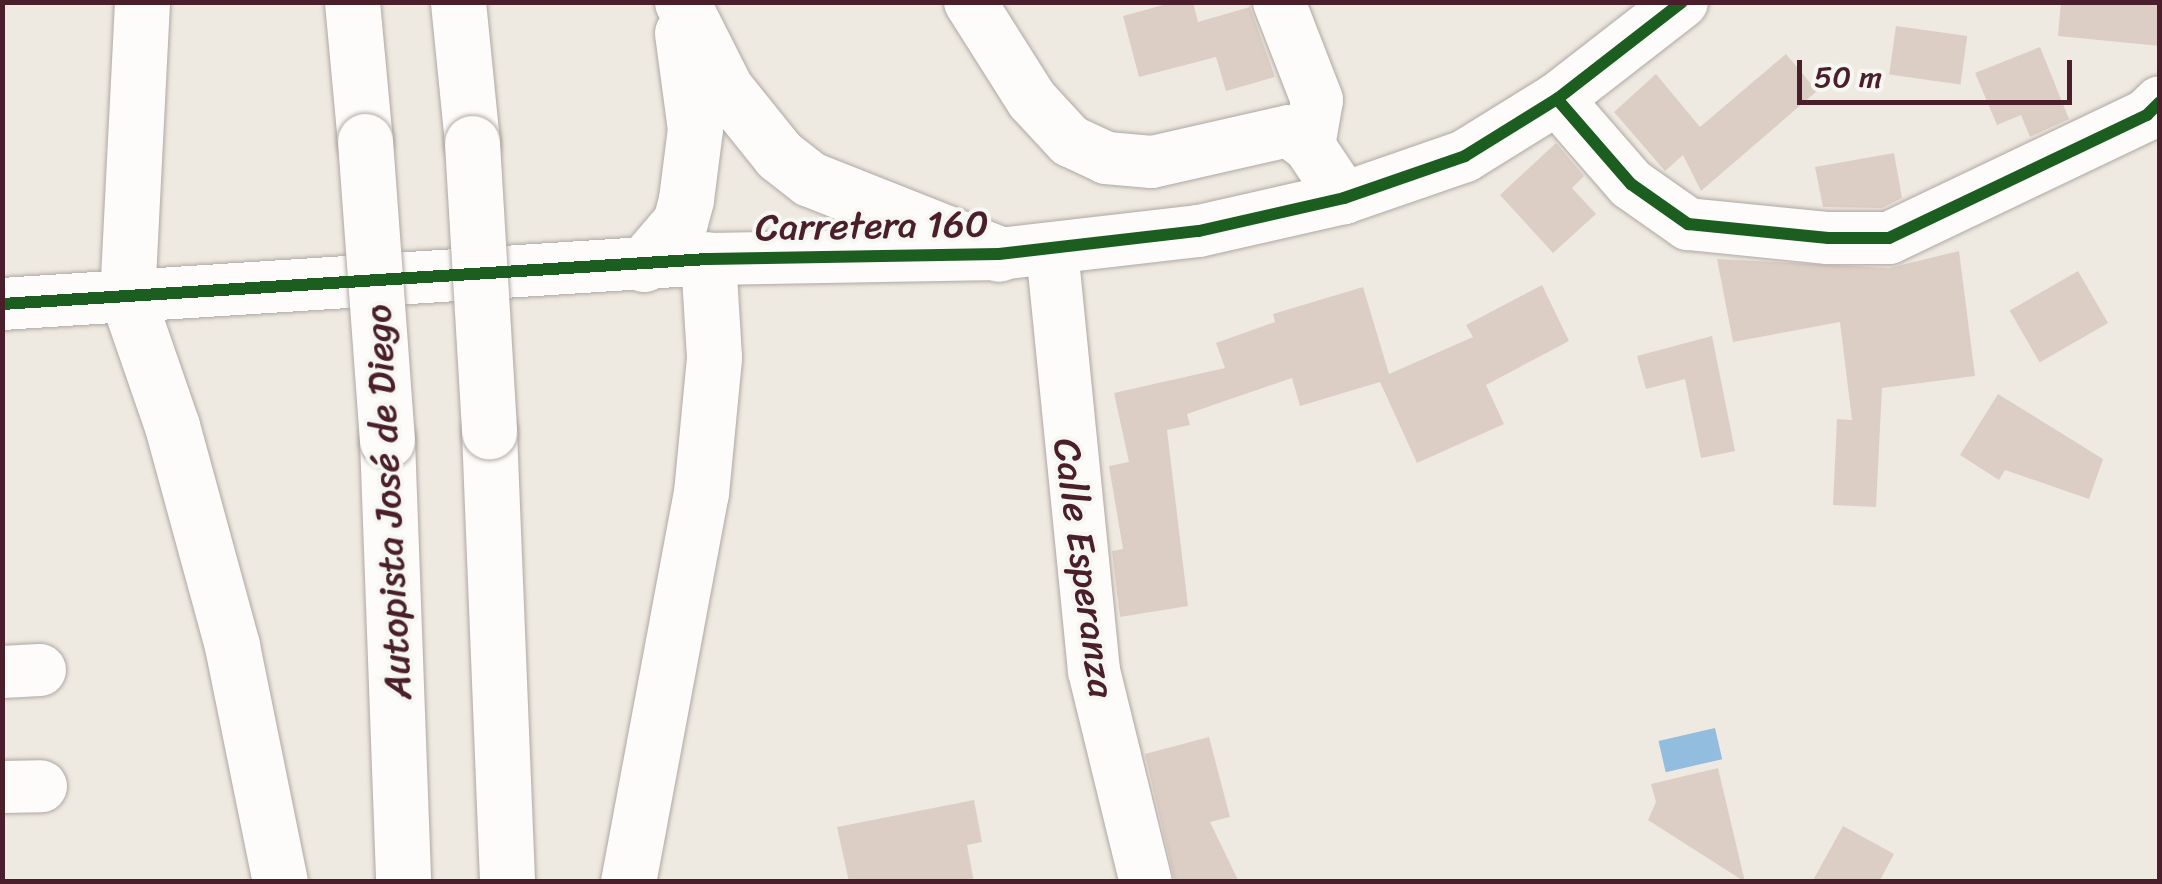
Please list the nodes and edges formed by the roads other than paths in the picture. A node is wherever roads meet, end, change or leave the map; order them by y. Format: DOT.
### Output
graph roads {
  1 [pos="142,2"];
  2 [pos="352,2"];
  3 [pos="458,2"];
  4 [pos="680,2"];
  5 [pos="970,2"];
  6 [pos="1279,2"];
  7 [pos="1682,2"];
  8 [pos="1557,99"];
  9 [pos="2160,102"];
  10 [pos="1309,146"];
  11 [pos="1344,198"];
  12 [pos="1025,252"];
  13 [pos="708,260"];
  14 [pos="644,264"];
  15 [pos="127,296"];
  16 [pos="2,304"];
  17 [pos="280,882"];
  18 [pos="403,882"];
  19 [pos="507,882"];
  20 [pos="628,882"];
  21 [pos="1146,882"];
  1 -- 15 [label="highway"];
  2 -- 18 [label="highway, Autopista José de Diego, bridge"];
  3 -- 19 [label="highway, bridge"];
  4 -- 12 [label="highway"];
  4 -- 14 [label="highway"];
  5 -- 10 [label="street"];
  6 -- 10 [label="street"];
  7 -- 8 [label="street, Carretera 160"];
  8 -- 9 [label="street"];
  8 -- 11 [label="street, Carretera 160"];
  10 -- 11 [label="street"];
  11 -- 12 [label="street, Carretera 160"];
  12 -- 13 [label="street, Carretera 160"];
  12 -- 21 [label="street, Calle Esperanza"];
  13 -- 14 [label="street, Carretera 160"];
  13 -- 20 [label="highway"];
  14 -- 15 [label="street, Carretera 160"];
  15 -- 16 [label="street, Carretera 160"];
  15 -- 17 [label="highway"];
}
